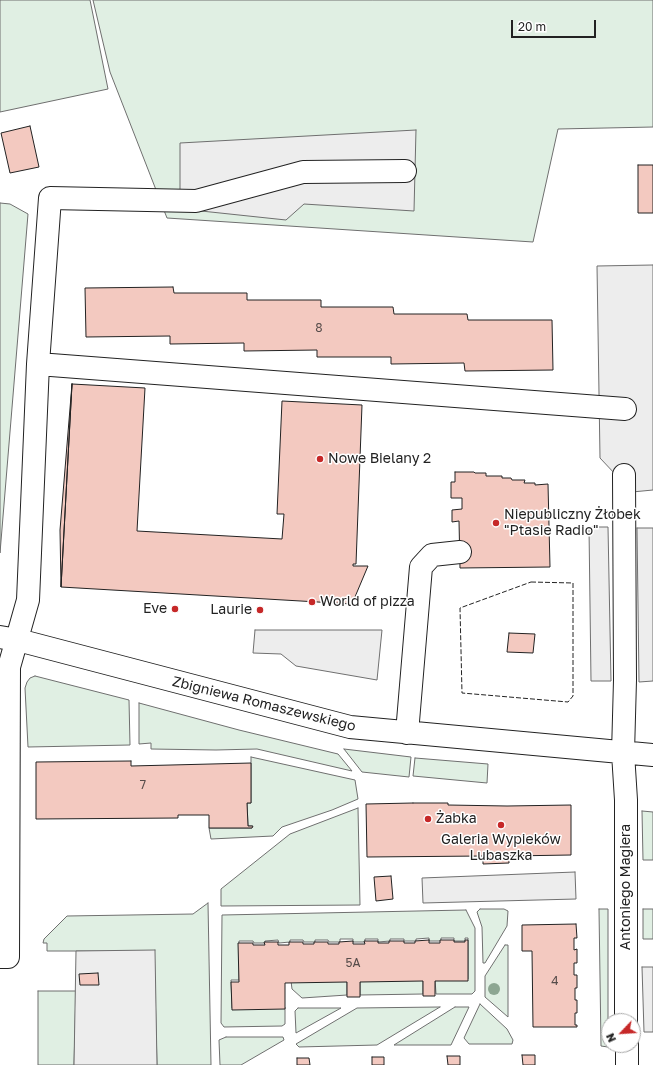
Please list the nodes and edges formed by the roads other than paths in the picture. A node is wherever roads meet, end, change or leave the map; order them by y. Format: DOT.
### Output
graph roads {
  1 [pos="405,171"];
  2 [pos="38,364"];
  3 [pos="625,409"];
  4 [pos="624,475"];
  5 [pos="460,552"];
  6 [pos="9,638"];
  7 [pos="407,732"];
  8 [pos="623,753"];
  9 [pos="653,755"];
  10 [pos="0,957"];
  11 [pos="626,1013"];
  12 [pos="626,1053"];
  13 [pos="627,1065"];
  1 -- 2 [label="street"];
  2 -- 3 [label="street"];
  2 -- 6 [label="street"];
  4 -- 8 [label="street, Antoniego Magiera"];
  5 -- 7 [label="street"];
  6 -- 7 [label="street, Zbigniewa Romaszewskiego"];
  6 -- 10 [label="street"];
  7 -- 8 [label="street, Zbigniewa Romaszewskiego"];
  8 -- 9 [label="street, Zbigniewa Romaszewskiego"];
  8 -- 11 [label="street, Antoniego Magiera"];
  12 -- 13 [label="street"];
}
